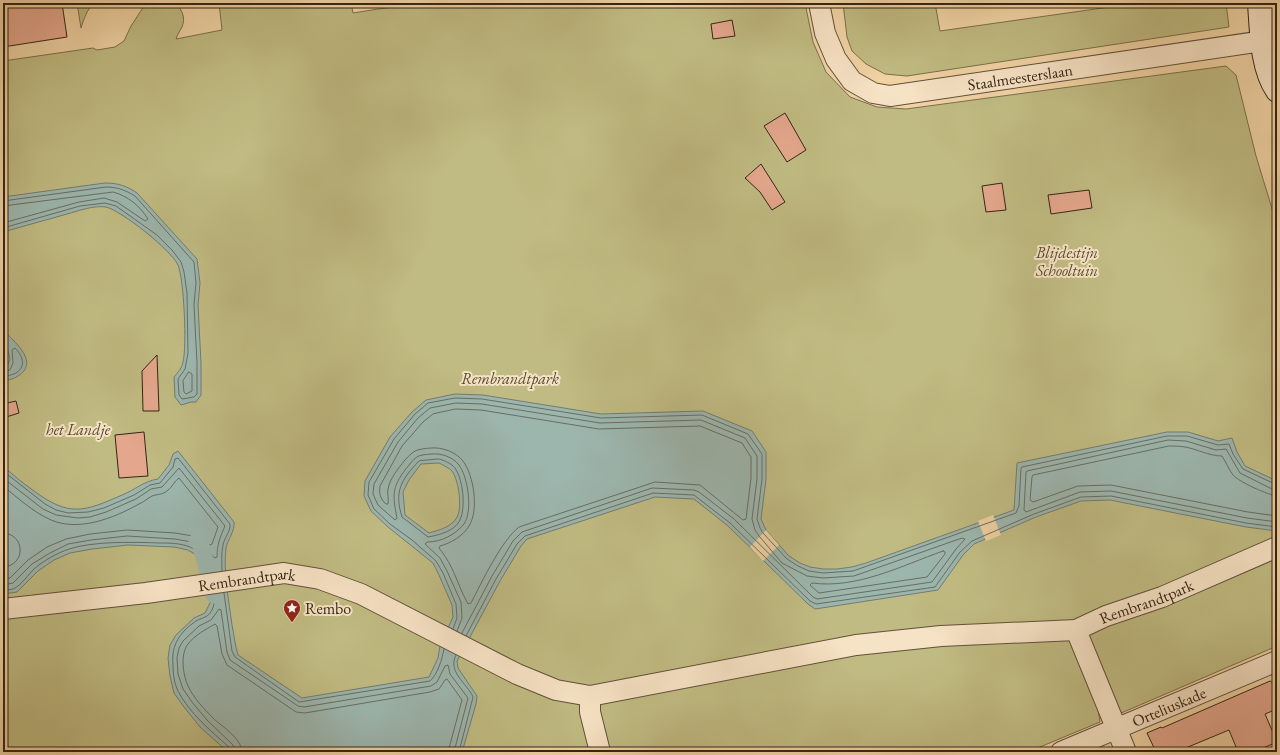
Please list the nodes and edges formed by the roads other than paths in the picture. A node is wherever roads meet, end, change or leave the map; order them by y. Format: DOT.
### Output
graph roads {
  1 [pos="819,3"];
  2 [pos="1259,3"];
  3 [pos="1273,3"];
  4 [pos="1277,20"];
  5 [pos="1270,40"];
  6 [pos="1277,91"];
  7 [pos="1277,547"];
  8 [pos="3,609"];
  9 [pos="1076,630"];
  10 [pos="1277,661"];
  11 [pos="590,696"];
  12 [pos="1116,730"];
  13 [pos="600,752"];
  14 [pos="1061,752"];
  15 [pos="1126,752"];
  1 -- 5 [label="street, Staalmeesterslaan"];
  2 -- 5 [label="street"];
  3 -- 4 [label="street"];
  5 -- 6 [label="street"];
  7 -- 9 [label="street, Rembrandtpark"];
  8 -- 11 [label="street, Rembrandtpark"];
  9 -- 11 [label="street, Rembrandtpark"];
  9 -- 12 [label="street"];
  10 -- 12 [label="street, Orteliuskade"];
  11 -- 13 [label="street"];
  12 -- 14 [label="street, Orteliuskade"];
  12 -- 15 [label="street"];
}
